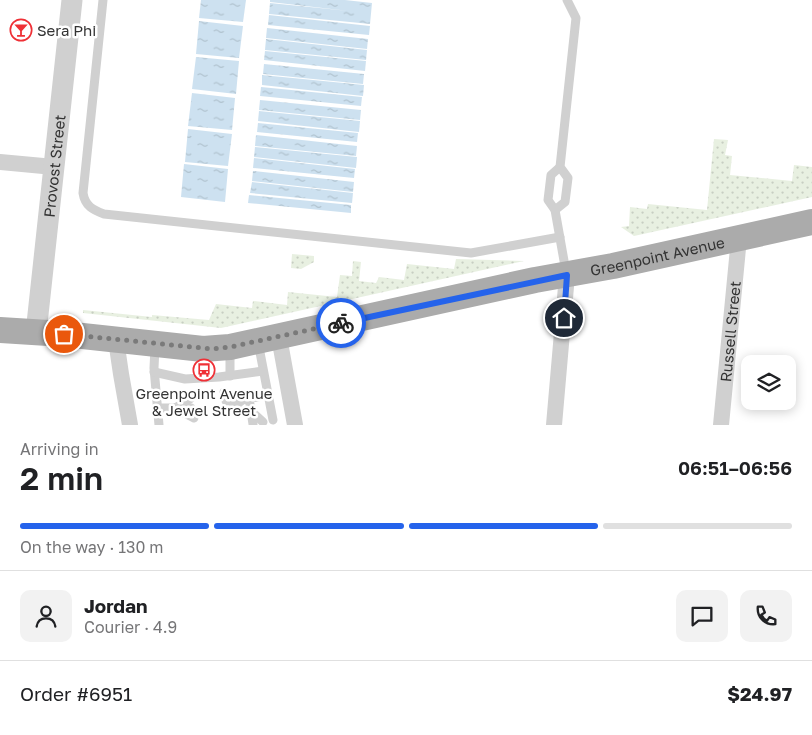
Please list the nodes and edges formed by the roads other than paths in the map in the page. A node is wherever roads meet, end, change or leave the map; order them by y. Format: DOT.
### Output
graph roads {
  1 [pos="69,0"];
  2 [pos="102,0"];
  3 [pos="566,0"];
  4 [pos="0,162"];
  5 [pos="560,167"];
  6 [pos="54,168"];
  7 [pos="556,210"];
  8 [pos="812,222"];
  9 [pos="560,237"];
  10 [pos="739,238"];
  11 [pos="567,275"];
  12 [pos="0,330"];
  13 [pos="36,332"];
  14 [pos="268,339"];
  15 [pos="116,340"];
  16 [pos="155,344"];
  17 [pos="230,347"];
  18 [pos="263,371"];
  19 [pos="154,372"];
  20 [pos="230,376"];
  21 [pos="267,395"];
  22 [pos="225,397"];
  23 [pos="246,399"];
  24 [pos="191,403"];
  25 [pos="157,408"];
  26 [pos="175,408"];
  27 [pos="251,410"];
  28 [pos="228,412"];
  29 [pos="194,418"];
  30 [pos="273,420"];
  31 [pos="263,422"];
  32 [pos="253,424"];
  33 [pos="130,425"];
  34 [pos="159,425"];
  35 [pos="244,425"];
  36 [pos="295,425"];
  37 [pos="554,425"];
  38 [pos="721,425"];
  1 -- 6 [label="street, Provost Street"];
  2 -- 9 [label="lane"];
  3 -- 5 [label="lane"];
  4 -- 6 [label="street"];
  5 -- 7 [label="lane"];
  5 -- 7 [label="lane"];
  6 -- 13 [label="street, Provost Street"];
  7 -- 9 [label="lane"];
  8 -- 10 [label="main road, Greenpoint Avenue"];
  9 -- 11 [label="lane"];
  10 -- 11 [label="main road, Greenpoint Avenue"];
  10 -- 38 [label="street, Russell Street"];
  11 -- 14 [label="main road, Greenpoint Avenue"];
  11 -- 37 [label="street"];
  12 -- 13 [label="main road, Greenpoint Avenue"];
  13 -- 15 [label="main road, Greenpoint Avenue"];
  14 -- 17 [label="main road, Greenpoint Avenue"];
  14 -- 18 [label="lane"];
  14 -- 36 [label="street"];
  15 -- 16 [label="main road, Greenpoint Avenue"];
  15 -- 33 [label="street"];
  16 -- 17 [label="main road, Greenpoint Avenue"];
  16 -- 19 [label="lane"];
  17 -- 20 [label="lane"];
  18 -- 20 [label="lane"];
  18 -- 21 [label="lane"];
  19 -- 20 [label="lane"];
  19 -- 25 [label="lane"];
  21 -- 23 [label="lane"];
  21 -- 30 [label="lane"];
  22 -- 23 [label="lane"];
  23 -- 27 [label="lane"];
  23 -- 28 [label="lane"];
  24 -- 26 [label="lane"];
  25 -- 26 [label="lane"];
  25 -- 34 [label="lane"];
  26 -- 29 [label="lane"];
  27 -- 31 [label="lane"];
  27 -- 32 [label="lane"];
  27 -- 35 [label="lane"];
}
